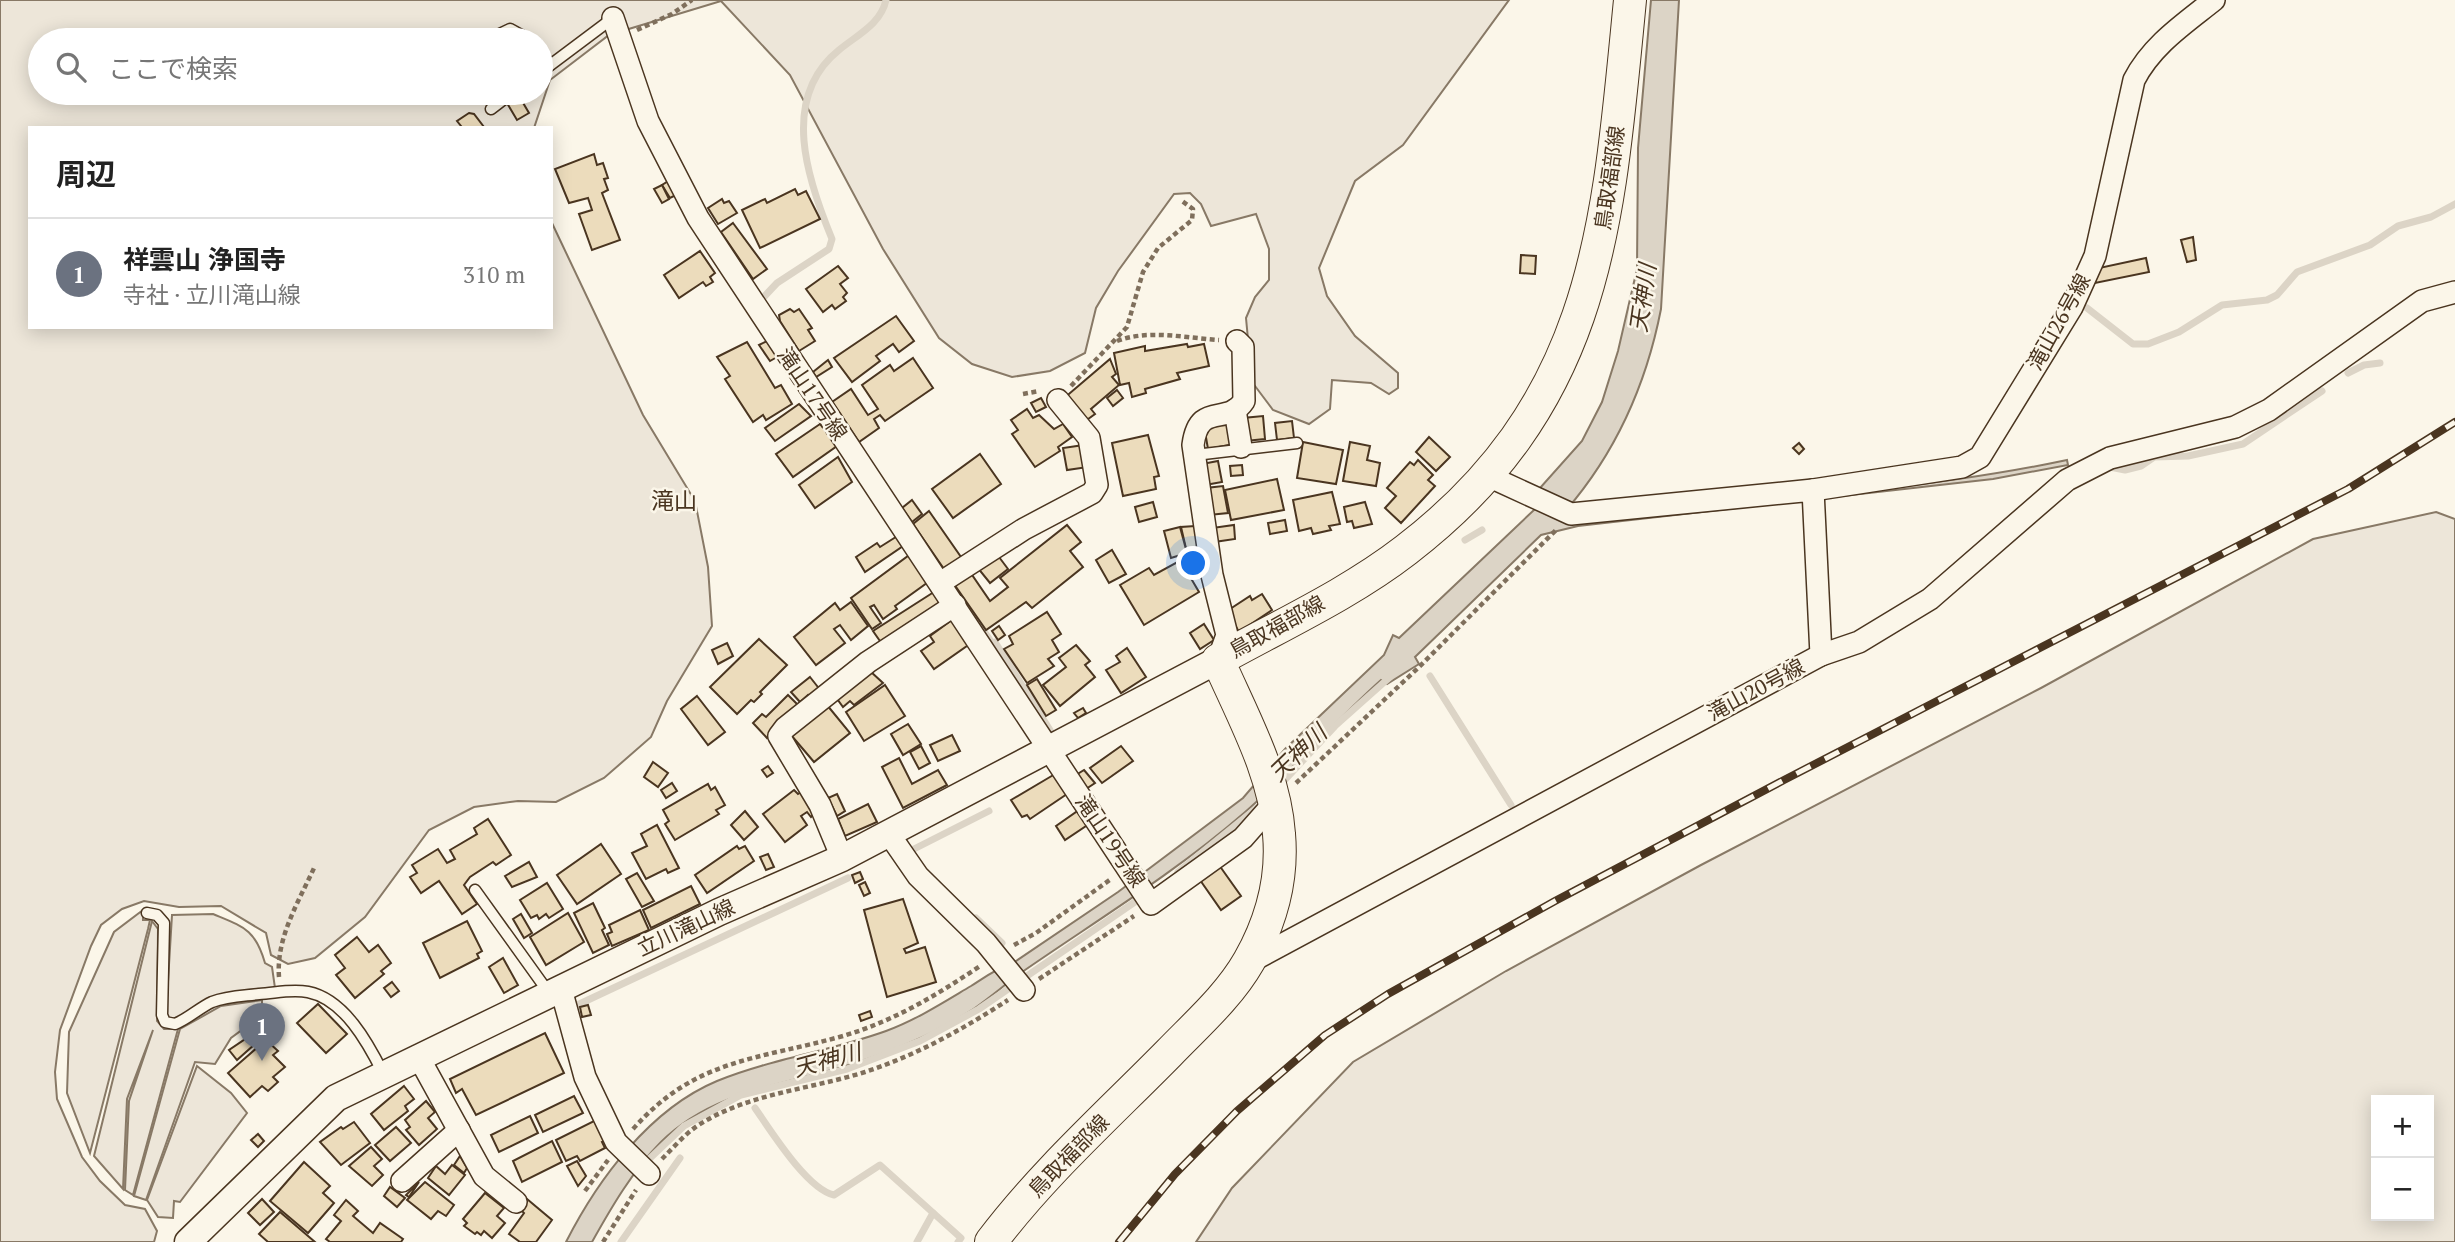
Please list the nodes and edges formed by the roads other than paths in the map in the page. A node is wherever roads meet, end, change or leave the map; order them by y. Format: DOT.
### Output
graph roads {
  1 [pos="1630,0"];
  2 [pos="2214,0"];
  3 [pos="616,27"];
  4 [pos="553,63"];
  5 [pos="495,105"];
  6 [pos="491,108"];
  7 [pos="2455,292"];
  8 [pos="1237,341"];
  9 [pos="1058,400"];
  10 [pos="1235,410"];
  11 [pos="1297,443"];
  12 [pos="1241,447"];
  13 [pos="1195,455"];
  14 [pos="1486,475"];
  15 [pos="1813,490"];
  16 [pos="940,583"];
  17 [pos="955,605"];
  18 [pos="1821,655"];
  19 [pos="1218,660"];
  20 [pos="1049,750"];
  21 [pos="1274,800"];
  22 [pos="889,834"];
  23 [pos="842,858"];
  24 [pos="475,890"];
  25 [pos="147,913"];
  26 [pos="1248,963"];
  27 [pos="1024,989"];
  28 [pos="555,992"];
  29 [pos="418,1056"];
  30 [pos="383,1073"];
  31 [pos="458,1130"];
  32 [pos="647,1172"];
  33 [pos="402,1181"];
  34 [pos="516,1202"];
  35 [pos="188,1242"];
  36 [pos="991,1242"];
  1 -- 14 [label="main road, 鳥取福部線"];
  2 -- 15 [label="street, 滝山26号線"];
  3 -- 4 [label="lane"];
  3 -- 16 [label="street, 滝山17号線"];
  5 -- 6 [label="lane"];
  7 -- 18 [label="street"];
  8 -- 10 [label="street"];
  9 -- 16 [label="street"];
  10 -- 12 [label="street"];
  10 -- 13 [label="street"];
  11 -- 12 [label="lane"];
  12 -- 13 [label="lane"];
  13 -- 19 [label="street"];
  14 -- 15 [label="street"];
  14 -- 19 [label="main road, 鳥取福部線"];
  15 -- 18 [label="street, 滝山20号線"];
  16 -- 17 [label="street, 滝山17号線"];
  17 -- 20 [label="street, 滝山17号線"];
  17 -- 23 [label="street"];
  18 -- 26 [label="street, 滝山20号線"];
  19 -- 20 [label="street, 立川滝山線"];
  19 -- 21 [label="main road, 鳥取福部線"];
  20 -- 21 [label="street, 滝山19号線"];
  20 -- 22 [label="street, 立川滝山線"];
  21 -- 26 [label="main road, 鳥取福部線"];
  22 -- 23 [label="street, 立川滝山線"];
  22 -- 27 [label="street"];
  23 -- 28 [label="street, 立川滝山線"];
  24 -- 28 [label="lane"];
  25 -- 30 [label="lane"];
  26 -- 36 [label="main road, 鳥取福部線"];
  28 -- 29 [label="street, 立川滝山線"];
  28 -- 32 [label="street"];
  29 -- 30 [label="street, 立川滝山線"];
  29 -- 31 [label="street"];
  30 -- 35 [label="street, 立川滝山線"];
  31 -- 33 [label="street"];
  31 -- 34 [label="street"];
}
